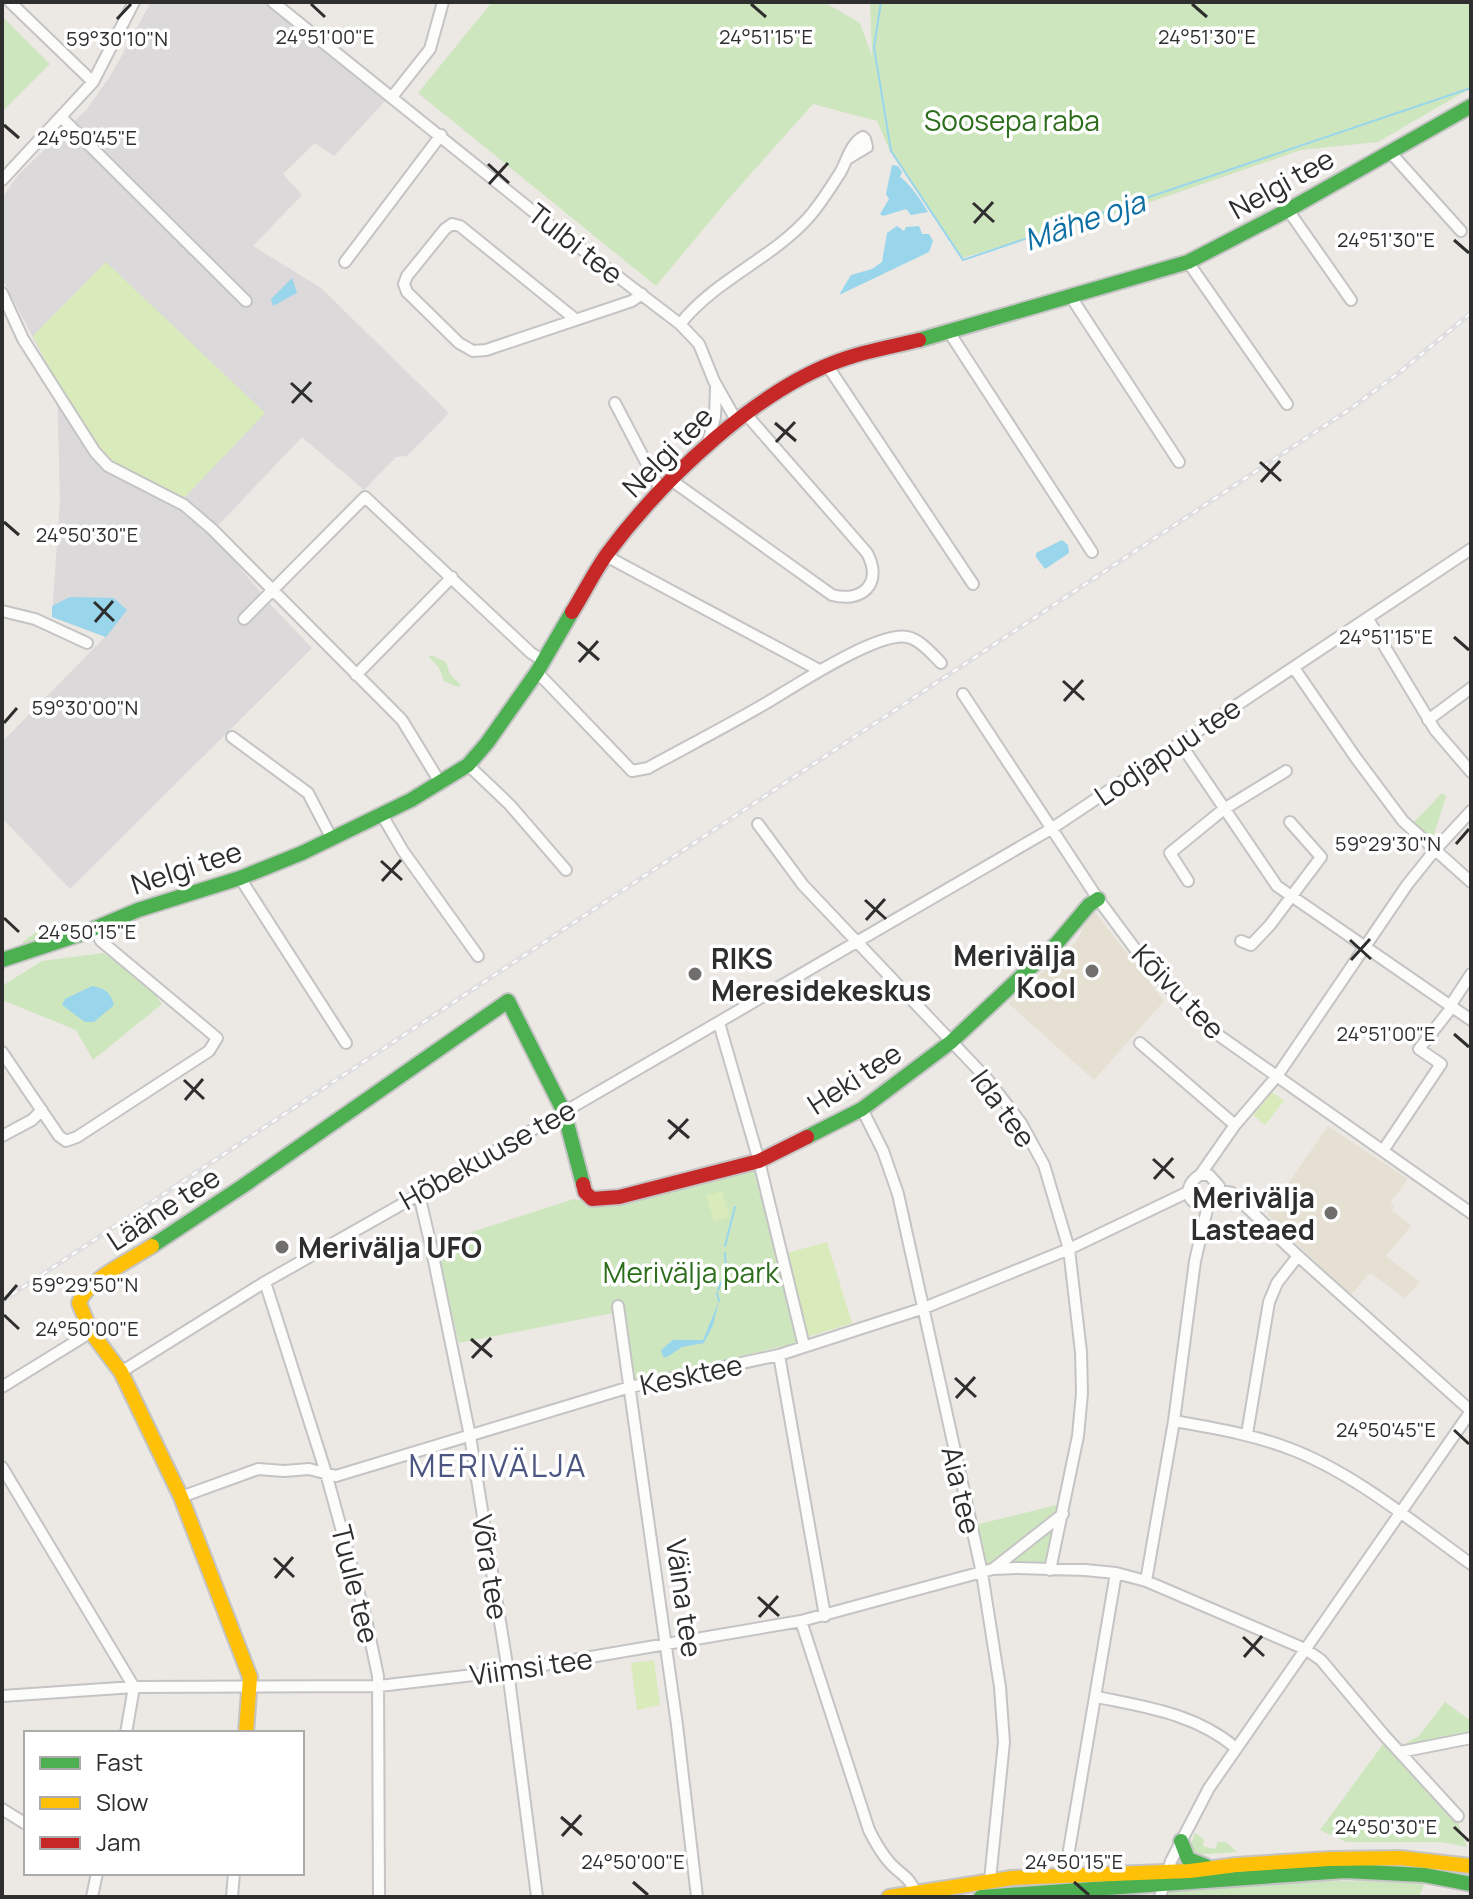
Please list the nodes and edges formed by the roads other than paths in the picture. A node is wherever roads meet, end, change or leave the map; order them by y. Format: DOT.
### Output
graph roads {
  1 [pos="10,2"];
  2 [pos="134,2"];
  3 [pos="273,2"];
  4 [pos="443,2"];
  5 [pos="93,82"];
  6 [pos="392,97"];
  7 [pos="1471,106"];
  8 [pos="62,118"];
  9 [pos="441,135"];
  10 [pos="1390,152"];
  11 [pos="847,159"];
  12 [pos="2,180"];
  13 [pos="1288,210"];
  14 [pos="1461,231"];
  15 [pos="345,262"];
  16 [pos="1188,262"];
  17 [pos="2,293"];
  18 [pos="642,294"];
  19 [pos="1071,297"];
  20 [pos="1351,300"];
  21 [pos="246,301"];
  22 [pos="575,319"];
  23 [pos="680,324"];
  24 [pos="949,332"];
  25 [pos="827,365"];
  26 [pos="717,385"];
  27 [pos="615,403"];
  28 [pos="1287,404"];
  29 [pos="740,417"];
  30 [pos="708,442"];
  31 [pos="1179,462"];
  32 [pos="666,485"];
  33 [pos="1471,549"];
  34 [pos="1092,552"];
  35 [pos="606,556"];
  36 [pos="452,577"];
  37 [pos="973,584"];
  38 [pos="272,591"];
  39 [pos="2,611"];
  40 [pos="244,619"];
  41 [pos="1368,619"];
  42 [pos="87,643"];
  43 [pos="941,663"];
  44 [pos="541,667"];
  45 [pos="1294,668"];
  46 [pos="819,670"];
  47 [pos="356,675"];
  48 [pos="1471,688"];
  49 [pos="963,694"];
  50 [pos="1428,720"];
  51 [pos="232,737"];
  52 [pos="1180,743"];
  53 [pos="468,765"];
  54 [pos="1286,771"];
  55 [pos="1471,772"];
  56 [pos="441,784"];
  57 [pos="1224,809"];
  58 [pos="1471,811"];
  59 [pos="382,815"];
  60 [pos="1290,822"];
  61 [pos="758,824"];
  62 [pos="1051,829"];
  63 [pos="332,839"];
  64 [pos="1435,850"];
  65 [pos="566,870"];
  66 [pos="240,878"];
  67 [pos="1188,881"];
  68 [pos="1471,882"];
  69 [pos="1290,897"];
  70 [pos="1098,899"];
  71 [pos="94,928"];
  72 [pos="1241,941"];
  73 [pos="857,943"];
  74 [pos="1364,946"];
  75 [pos="478,956"];
  76 [pos="2,960"];
  77 [pos="1471,974"];
  78 [pos="1451,1006"];
  79 [pos="1471,1020"];
  80 [pos="719,1023"];
  81 [pos="951,1042"];
  82 [pos="346,1043"];
  83 [pos="1140,1043"];
  84 [pos="2,1052"];
  85 [pos="1277,1076"];
  86 [pos="862,1109"];
  87 [pos="42,1110"];
  88 [pos="564,1112"];
  89 [pos="1235,1125"];
  90 [pos="2,1136"];
  91 [pos="1384,1149"];
  92 [pos="759,1161"];
  93 [pos="1200,1175"];
  94 [pos="1220,1191"];
  95 [pos="1188,1192"];
  96 [pos="416,1194"];
  97 [pos="1208,1205"];
  98 [pos="1471,1213"];
  99 [pos="1069,1249"];
  100 [pos="1298,1256"];
  101 [pos="265,1282"];
  102 [pos="618,1306"];
  103 [pos="924,1308"];
  104 [pos="91,1332"];
  105 [pos="804,1346"];
  106 [pos="779,1355"];
  107 [pos="121,1372"];
  108 [pos="2,1387"];
  109 [pos="630,1387"];
  110 [pos="1471,1411"];
  111 [pos="1174,1421"];
  112 [pos="1247,1434"];
  113 [pos="470,1436"];
  114 [pos="2,1467"];
  115 [pos="326,1473"];
  116 [pos="181,1497"];
  117 [pos="1400,1513"];
  118 [pos="1063,1514"];
  119 [pos="1471,1564"];
  120 [pos="993,1569"];
  121 [pos="1050,1570"];
  122 [pos="982,1573"];
  123 [pos="1116,1573"];
  124 [pos="1146,1581"];
  125 [pos="825,1616"];
  126 [pos="801,1621"];
  127 [pos="665,1646"];
  128 [pos="1305,1649"];
  129 [pos="508,1671"];
  130 [pos="379,1686"];
  131 [pos="134,1687"];
  132 [pos="251,1687"];
  133 [pos="2,1696"];
  134 [pos="1097,1697"];
  135 [pos="126,1731"];
  136 [pos="246,1731"];
  137 [pos="1471,1738"];
  138 [pos="1236,1748"];
  139 [pos="1400,1752"];
  140 [pos="2,1809"];
  141 [pos="1458,1816"];
  142 [pos="24,1823"];
  143 [pos="1181,1841"];
  144 [pos="1471,1866"];
  145 [pos="1214,1867"];
  146 [pos="1066,1868"];
  147 [pos="97,1875"];
  148 [pos="234,1875"];
  149 [pos="990,1880"];
  150 [pos="1471,1884"];
  151 [pos="1163,1885"];
  152 [pos="915,1892"];
  153 [pos="1041,1894"];
  154 [pos="92,1897"];
  155 [pos="232,1897"];
  156 [pos="379,1897"];
  157 [pos="537,1897"];
  158 [pos="697,1897"];
  159 [pos="889,1897"];
  160 [pos="981,1897"];
  1 -- 5 [label="street"];
  2 -- 5 [label="street"];
  3 -- 6 [label="street, Tulbi tee"];
  4 -- 6 [label="street"];
  5 -- 8 [label="street"];
  6 -- 9 [label="street, Tulbi tee"];
  7 -- 10 [label="street, Nelgi tee"];
  8 -- 12 [label="street"];
  8 -- 21 [label="street"];
  9 -- 15 [label="street"];
  9 -- 18 [label="street, Tulbi tee"];
  10 -- 13 [label="street, Nelgi tee"];
  10 -- 14 [label="street"];
  11 -- 23 [label="street"];
  13 -- 16 [label="street, Nelgi tee"];
  13 -- 20 [label="street"];
  16 -- 19 [label="street, Nelgi tee"];
  16 -- 28 [label="street"];
  17 -- 38 [label="street"];
  18 -- 22 [label="street"];
  18 -- 23 [label="street, Tulbi tee"];
  19 -- 24 [label="street, Nelgi tee"];
  19 -- 31 [label="street"];
  22 -- 22 [label="street"];
  23 -- 26 [label="street, Tulbi tee"];
  24 -- 25 [label="street, Nelgi tee"];
  24 -- 34 [label="street"];
  25 -- 29 [label="street, Nelgi tee"];
  25 -- 37 [label="street"];
  26 -- 29 [label="street, Tulbi tee"];
  26 -- 30 [label="street"];
  27 -- 32 [label="street"];
  29 -- 30 [label="street, Nelgi tee"];
  29 -- 32 [label="street, Tulbi tee"];
  30 -- 32 [label="street, Nelgi tee"];
  32 -- 35 [label="street, Nelgi tee"];
  33 -- 41 [label="street, Lodjapuu tee"];
  35 -- 44 [label="street, Nelgi tee"];
  35 -- 46 [label="street"];
  36 -- 38 [label="street"];
  36 -- 44 [label="street"];
  36 -- 47 [label="street"];
  38 -- 40 [label="street"];
  38 -- 47 [label="street"];
  39 -- 42 [label="street"];
  41 -- 45 [label="street, Lodjapuu tee"];
  41 -- 50 [label="street"];
  43 -- 46 [label="street"];
  44 -- 46 [label="street"];
  44 -- 53 [label="street, Nelgi tee"];
  45 -- 52 [label="street, Lodjapuu tee"];
  45 -- 64 [label="street"];
  47 -- 56 [label="street"];
  48 -- 50 [label="street"];
  49 -- 62 [label="street, Kõivu tee"];
  50 -- 55 [label="street"];
  51 -- 63 [label="street"];
  52 -- 57 [label="street"];
  52 -- 62 [label="street, Lodjapuu tee"];
  53 -- 56 [label="street, Nelgi tee"];
  53 -- 65 [label="street"];
  54 -- 57 [label="street"];
  56 -- 59 [label="street, Nelgi tee"];
  57 -- 67 [label="street"];
  57 -- 69 [label="street"];
  58 -- 64 [label="street"];
  59 -- 63 [label="street, Nelgi tee"];
  59 -- 75 [label="street"];
  60 -- 69 [label="street"];
  61 -- 73 [label="street, Ida tee"];
  62 -- 70 [label="street, Kõivu tee"];
  62 -- 73 [label="street, Lodjapuu tee"];
  63 -- 66 [label="street, Nelgi tee"];
  64 -- 68 [label="street"];
  64 -- 74 [label="street"];
  66 -- 71 [label="street, Nelgi tee"];
  66 -- 82 [label="street"];
  69 -- 72 [label="street"];
  69 -- 74 [label="street"];
  70 -- 81 [label="street, Heki tee"];
  70 -- 85 [label="street, Kõivu tee"];
  71 -- 76 [label="street, Nelgi tee"];
  71 -- 87 [label="street"];
  73 -- 80 [label="street, Hõbekuuse tee"];
  73 -- 81 [label="street, Ida tee"];
  74 -- 78 [label="street"];
  74 -- 85 [label="street"];
  77 -- 78 [label="street"];
  78 -- 79 [label="street"];
  78 -- 91 [label="street"];
  80 -- 88 [label="street, Hõbekuuse tee"];
  80 -- 92 [label="street"];
  81 -- 86 [label="street, Heki tee"];
  81 -- 99 [label="street, Ida tee"];
  83 -- 89 [label="street"];
  84 -- 87 [label="street"];
  85 -- 89 [label="street"];
  85 -- 91 [label="street, Kõivu tee"];
  86 -- 92 [label="street, Heki tee"];
  86 -- 103 [label="street, Aia tee"];
  87 -- 90 [label="street"];
  88 -- 92 [label="street, Heki tee"];
  88 -- 96 [label="street, Hõbekuuse tee"];
  88 -- 104 [label="street, Lääne tee"];
  89 -- 93 [label="street"];
  91 -- 98 [label="street, Kõivu tee"];
  92 -- 105 [label="street"];
  93 -- 94 [label="street"];
  93 -- 95 [label="street"];
  94 -- 97 [label="street"];
  94 -- 100 [label="street"];
  95 -- 97 [label="street"];
  95 -- 99 [label="street, Kesktee"];
  96 -- 101 [label="street, Hõbekuuse tee"];
  96 -- 113 [label="street, Võra tee"];
  97 -- 111 [label="street"];
  99 -- 103 [label="street, Kesktee"];
  99 -- 118 [label="street, Ida tee"];
  100 -- 110 [label="street"];
  100 -- 112 [label="street"];
  101 -- 107 [label="street, Hõbekuuse tee"];
  101 -- 115 [label="street, Tuule tee"];
  102 -- 109 [label="street, Väina tee"];
  103 -- 105 [label="street, Kesktee"];
  103 -- 122 [label="street, Aia tee"];
  104 -- 107 [label="street, Lääne tee"];
  104 -- 108 [label="street"];
  105 -- 106 [label="street, Kesktee"];
  106 -- 109 [label="street, Kesktee"];
  106 -- 125 [label="street"];
  107 -- 116 [label="street, Lääne tee"];
  109 -- 113 [label="street, Kesktee"];
  109 -- 127 [label="street, Väina tee"];
  110 -- 117 [label="street"];
  111 -- 112 [label="street"];
  111 -- 124 [label="street"];
  112 -- 117 [label="street"];
  113 -- 115 [label="street, Kesktee"];
  113 -- 129 [label="street, Võra tee"];
  114 -- 131 [label="street"];
  115 -- 116 [label="street, Kesktee"];
  115 -- 130 [label="street, Tuule tee"];
  116 -- 132 [label="street, Lääne tee"];
  117 -- 119 [label="street"];
  117 -- 128 [label="street"];
  118 -- 120 [label="street"];
  118 -- 121 [label="street, Ida tee"];
  120 -- 121 [label="street, Viimsi tee"];
  120 -- 122 [label="street, Viimsi tee"];
  121 -- 123 [label="street, Viimsi tee"];
  122 -- 125 [label="street, Viimsi tee"];
  122 -- 149 [label="street, Aia tee"];
  123 -- 124 [label="street, Viimsi tee"];
  123 -- 134 [label="street"];
  124 -- 128 [label="street, Viimsi tee"];
  125 -- 126 [label="street, Viimsi tee"];
  126 -- 127 [label="street, Viimsi tee"];
  126 -- 152 [label="street"];
  127 -- 129 [label="street, Viimsi tee"];
  127 -- 158 [label="street, Väina tee"];
  128 -- 138 [label="street"];
  128 -- 139 [label="street, Viimsi tee"];
  129 -- 130 [label="street, Viimsi tee"];
  129 -- 157 [label="street, Võra tee"];
  130 -- 132 [label="street, Viimsi tee"];
  130 -- 156 [label="street, Tuule tee"];
  131 -- 132 [label="street, Viimsi tee"];
  131 -- 133 [label="street, Viimsi tee"];
  131 -- 135 [label="street"];
  132 -- 136 [label="street, Lääne tee"];
  134 -- 138 [label="street"];
  134 -- 146 [label="street"];
  137 -- 139 [label="street"];
  138 -- 143 [label="street"];
  139 -- 141 [label="street, Viimsi tee"];
  140 -- 142 [label="street"];
  143 -- 145 [label="street"];
  143 -- 151 [label="street"];
  144 -- 145 [label="street"];
  145 -- 151 [label="street"];
  146 -- 149 [label="street"];
  146 -- 151 [label="street"];
  146 -- 153 [label="street"];
  147 -- 154 [label="street"];
  148 -- 155 [label="street"];
  149 -- 152 [label="street"];
  150 -- 151 [label="street"];
  151 -- 153 [label="street"];
  152 -- 159 [label="street"];
  153 -- 160 [label="street"];
}
